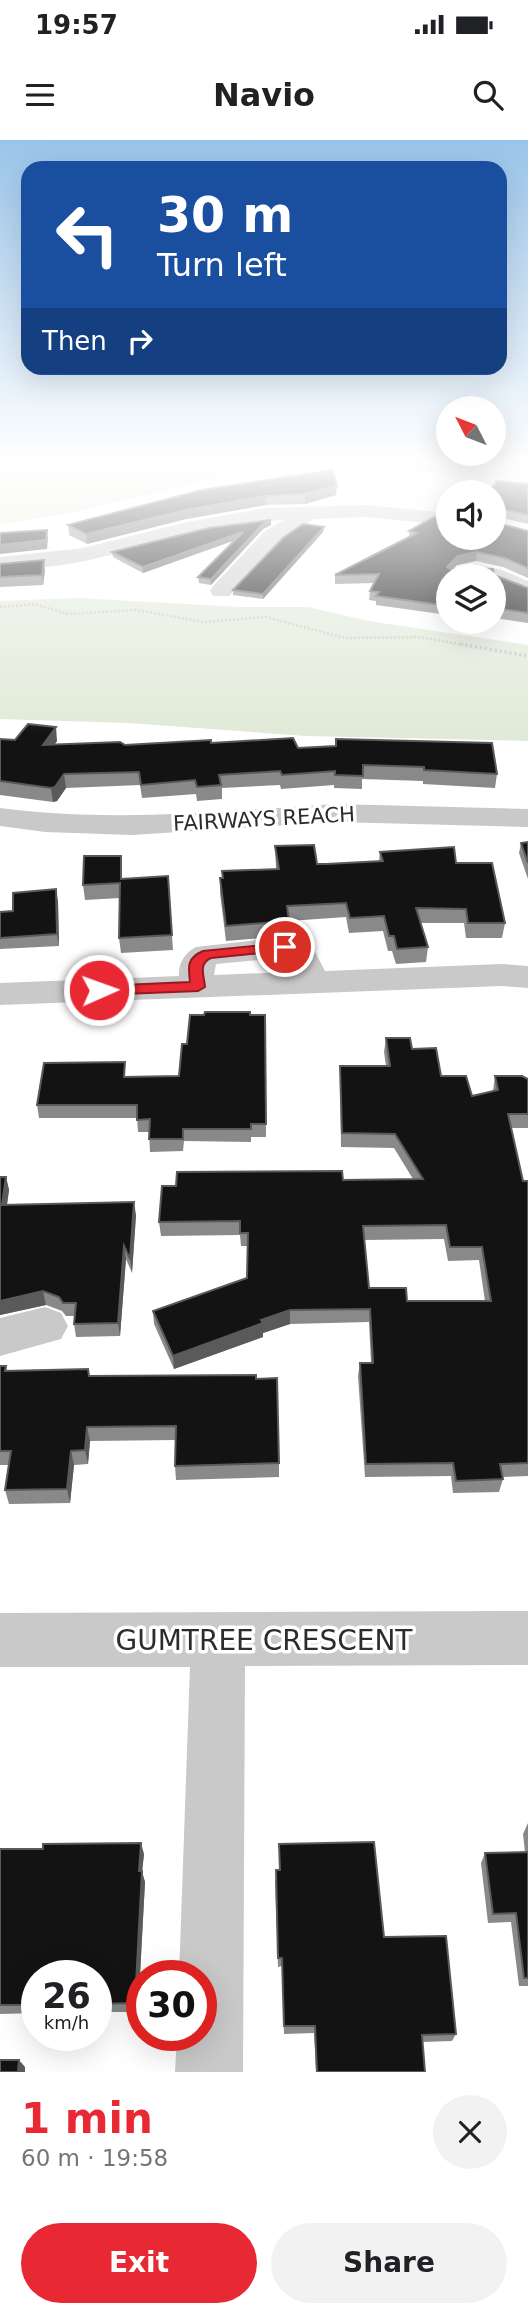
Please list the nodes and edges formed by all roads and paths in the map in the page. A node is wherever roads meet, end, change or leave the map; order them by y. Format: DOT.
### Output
graph roads {
  1 [pos="90,553"];
  2 [pos="257,553"];
  3 [pos="0,564"];
  4 [pos="506,581"];
  5 [pos="506,588"];
  6 [pos="528,590"];
  7 [pos="221,592"];
  8 [pos="0,607"];
  9 [pos="528,656"];
  10 [pos="0,817"];
  11 [pos="528,818"];
  12 [pos="528,977"];
  13 [pos="0,994"];
  14 [pos="45,1326"];
  15 [pos="0,1338"];
  16 [pos="528,1638"];
  17 [pos="0,1640"];
  18 [pos="218,1641"];
  19 [pos="209,2072"];
  1 -- 3 [label="street"];
  2 -- 7 [label="street"];
  4 -- 6 [label="street"];
  5 -- 6 [label="street"];
  8 -- 9 [label="path"];
  10 -- 11 [label="street, FAIRWAYS REACH"];
  12 -- 13 [label="street"];
  14 -- 15 [label="street"];
  16 -- 18 [label="street, GUMTREE CRESCENT"];
  17 -- 18 [label="street, GUMTREE CRESCENT"];
  18 -- 19 [label="street"];
}
